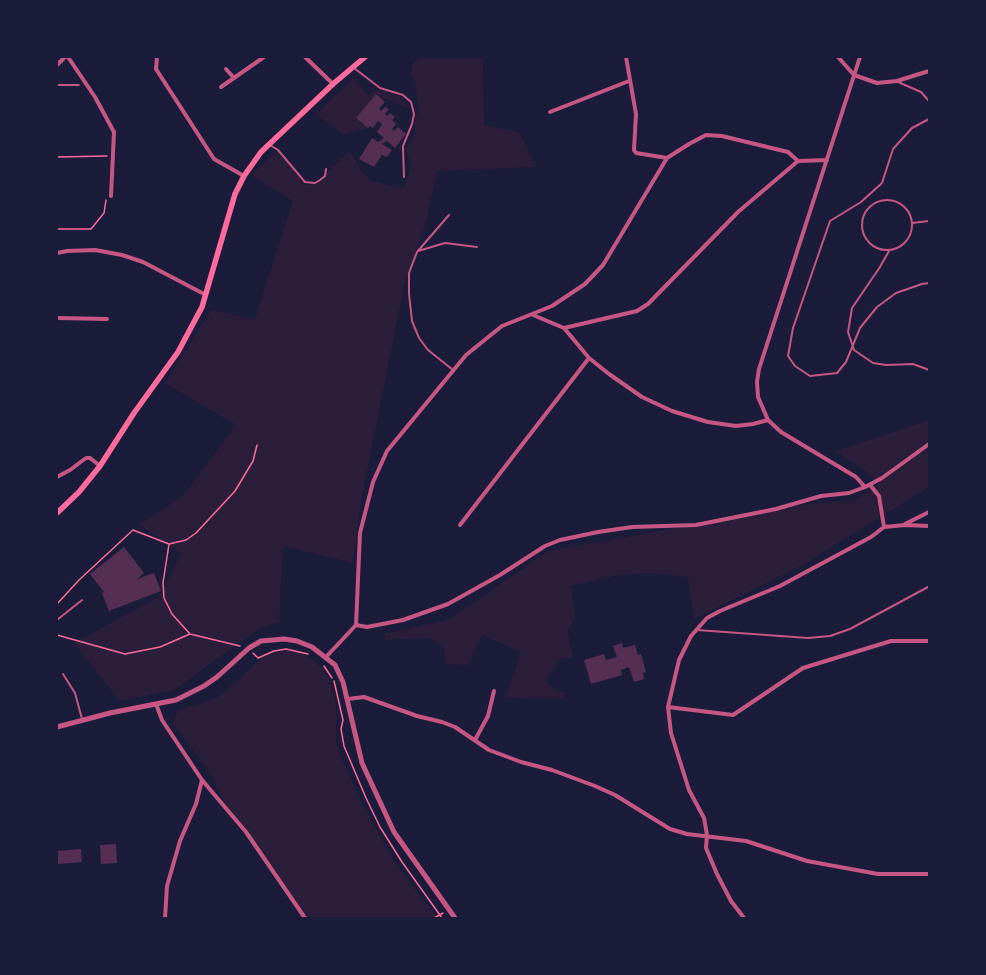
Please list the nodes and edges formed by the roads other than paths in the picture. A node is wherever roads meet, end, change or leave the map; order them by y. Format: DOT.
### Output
graph roads {
  1 [pos="65,57"];
  2 [pos="68,57"];
  3 [pos="157,57"];
  4 [pos="264,57"];
  5 [pos="305,57"];
  6 [pos="365,57"];
  7 [pos="626,57"];
  8 [pos="838,57"];
  9 [pos="860,57"];
  10 [pos="57,65"];
  11 [pos="353,67"];
  12 [pos="226,69"];
  13 [pos="929,71"];
  14 [pos="854,75"];
  15 [pos="234,78"];
  16 [pos="629,81"];
  17 [pos="897,81"];
  18 [pos="333,84"];
  19 [pos="221,87"];
  20 [pos="929,101"];
  21 [pos="550,112"];
  22 [pos="929,119"];
  23 [pos="269,144"];
  24 [pos="667,158"];
  25 [pos="827,160"];
  26 [pos="798,161"];
  27 [pos="326,169"];
  28 [pos="244,176"];
  29 [pos="404,177"];
  30 [pos="111,196"];
  31 [pos="449,215"];
  32 [pos="929,221"];
  33 [pos="912,223"];
  34 [pos="477,247"];
  35 [pos="889,251"];
  36 [pos="417,252"];
  37 [pos="57,253"];
  38 [pos="929,283"];
  39 [pos="206,295"];
  40 [pos="533,315"];
  41 [pos="57,318"];
  42 [pos="107,319"];
  43 [pos="564,328"];
  44 [pos="852,343"];
  45 [pos="589,358"];
  46 [pos="453,370"];
  47 [pos="929,370"];
  48 [pos="768,420"];
  49 [pos="929,444"];
  50 [pos="100,466"];
  51 [pos="57,476"];
  52 [pos="870,485"];
  53 [pos="865,488"];
  54 [pos="929,512"];
  55 [pos="57,513"];
  56 [pos="905,524"];
  57 [pos="460,525"];
  58 [pos="929,526"];
  59 [pos="884,527"];
  60 [pos="928,587"];
  61 [pos="82,600"];
  62 [pos="57,620"];
  63 [pos="356,625"];
  64 [pos="697,630"];
  65 [pos="929,640"];
  66 [pos="326,657"];
  67 [pos="63,674"];
  68 [pos="494,691"];
  69 [pos="348,699"];
  70 [pos="156,704"];
  71 [pos="668,707"];
  72 [pos="82,720"];
  73 [pos="57,727"];
  74 [pos="475,740"];
  75 [pos="202,780"];
  76 [pos="707,835"];
  77 [pos="929,874"];
  78 [pos="165,918"];
  79 [pos="305,918"];
  80 [pos="455,918"];
  81 [pos="744,918"];
  1 -- 10 [label="street"];
  2 -- 30 [label="street"];
  3 -- 28 [label="street"];
  4 -- 15 [label="street"];
  5 -- 18 [label="street"];
  6 -- 11 [label="main road"];
  7 -- 16 [label="street"];
  8 -- 14 [label="street"];
  9 -- 14 [label="street"];
  11 -- 18 [label="main road"];
  11 -- 29 [label="lane"];
  12 -- 15 [label="street"];
  13 -- 17 [label="street"];
  14 -- 17 [label="street"];
  14 -- 25 [label="street"];
  15 -- 19 [label="street"];
  16 -- 21 [label="street"];
  16 -- 24 [label="street"];
  17 -- 20 [label="lane"];
  18 -- 23 [label="main road"];
  22 -- 44 [label="lane"];
  23 -- 27 [label="lane"];
  23 -- 28 [label="main road"];
  24 -- 26 [label="street"];
  24 -- 40 [label="street"];
  25 -- 26 [label="street"];
  25 -- 48 [label="street"];
  26 -- 43 [label="street"];
  28 -- 39 [label="main road"];
  31 -- 36 [label="lane"];
  32 -- 33 [label="lane"];
  33 -- 35 [label="lane"];
  33 -- 35 [label="lane"];
  34 -- 36 [label="lane"];
  35 -- 44 [label="lane"];
  36 -- 46 [label="lane"];
  37 -- 39 [label="street"];
  38 -- 44 [label="lane"];
  39 -- 50 [label="main road"];
  40 -- 43 [label="street"];
  40 -- 46 [label="street"];
  41 -- 42 [label="street"];
  43 -- 45 [label="street"];
  44 -- 47 [label="lane"];
  45 -- 48 [label="street"];
  45 -- 57 [label="street"];
  46 -- 63 [label="street"];
  48 -- 53 [label="street"];
  49 -- 52 [label="street"];
  50 -- 51 [label="street"];
  50 -- 55 [label="main road"];
  52 -- 53 [label="street"];
  52 -- 59 [label="street"];
  53 -- 63 [label="street"];
  54 -- 56 [label="street"];
  56 -- 58 [label="street"];
  56 -- 59 [label="street"];
  59 -- 64 [label="street"];
  60 -- 64 [label="lane"];
  61 -- 62 [label="lane"];
  63 -- 66 [label="street"];
  64 -- 71 [label="street"];
  65 -- 71 [label="street"];
  66 -- 69 [label="street"];
  66 -- 70 [label="street"];
  67 -- 72 [label="lane"];
  68 -- 74 [label="street"];
  69 -- 74 [label="street"];
  69 -- 80 [label="street"];
  70 -- 72 [label="street"];
  70 -- 75 [label="street"];
  71 -- 76 [label="street"];
  72 -- 73 [label="street"];
  74 -- 76 [label="street"];
  75 -- 78 [label="street"];
  75 -- 79 [label="street"];
  76 -- 77 [label="street"];
  76 -- 81 [label="street"];
}
